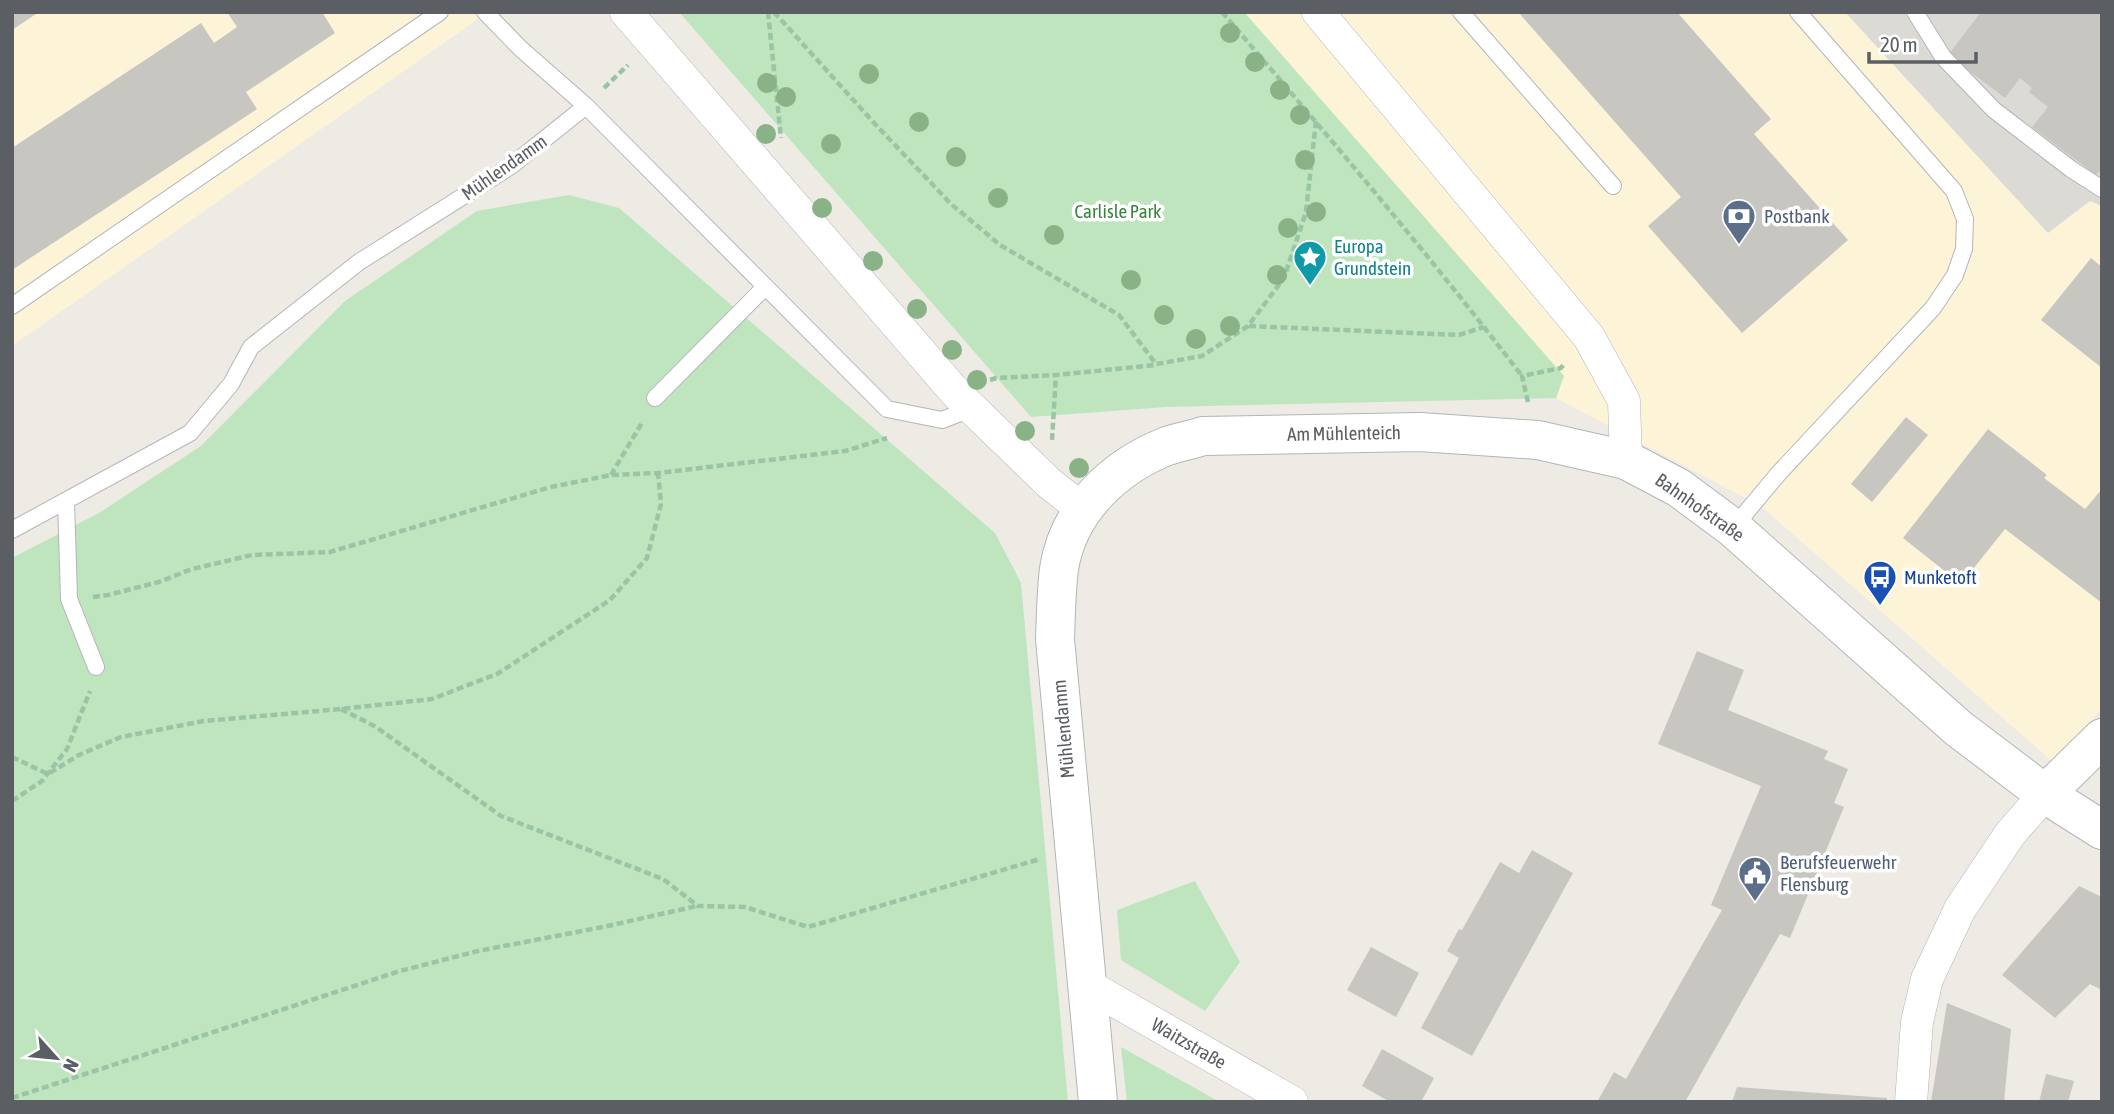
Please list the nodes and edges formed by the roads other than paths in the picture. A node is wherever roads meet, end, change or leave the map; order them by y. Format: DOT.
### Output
graph roads {
  1 [pos="440,12"];
  2 [pos="485,12"];
  3 [pos="626,12"];
  4 [pos="1318,12"];
  5 [pos="1461,12"];
  6 [pos="1798,12"];
  7 [pos="1915,12"];
  8 [pos="586,106"];
  9 [pos="1613,186"];
  10 [pos="2102,189"];
  11 [pos="765,287"];
  12 [pos="12,306"];
  13 [pos="654,398"];
  14 [pos="964,401"];
  15 [pos="1626,460"];
  16 [pos="66,501"];
  17 [pos="1082,509"];
  18 [pos="1733,528"];
  19 [pos="12,530"];
  20 [pos="96,667"];
  21 [pos="2102,738"];
  22 [pos="2045,794"];
  23 [pos="2102,830"];
  24 [pos="1087,985"];
  25 [pos="1098,1102"];
  26 [pos="1292,1102"];
  27 [pos="1910,1102"];
  1 -- 12 [label="lane"];
  2 -- 8 [label="lane"];
  3 -- 14 [label="street"];
  4 -- 15 [label="street"];
  5 -- 9 [label="lane"];
  6 -- 18 [label="lane"];
  7 -- 10 [label="lane"];
  8 -- 11 [label="lane"];
  8 -- 16 [label="lane, Mühlendamm"];
  11 -- 13 [label="lane"];
  11 -- 14 [label="lane"];
  14 -- 17 [label="street"];
  15 -- 17 [label="street, Am Mühlenteich"];
  15 -- 18 [label="street, Bahnhofstraße"];
  16 -- 19 [label="lane, Mühlendamm"];
  16 -- 20 [label="lane"];
  17 -- 24 [label="street, Mühlendamm"];
  18 -- 22 [label="street, Bahnhofstraße"];
  21 -- 22 [label="street"];
  22 -- 23 [label="street, Bahnhofstraße"];
  22 -- 27 [label="street"];
  24 -- 25 [label="street, Mühlendamm"];
  24 -- 26 [label="street, Waitzstraße"];
}
